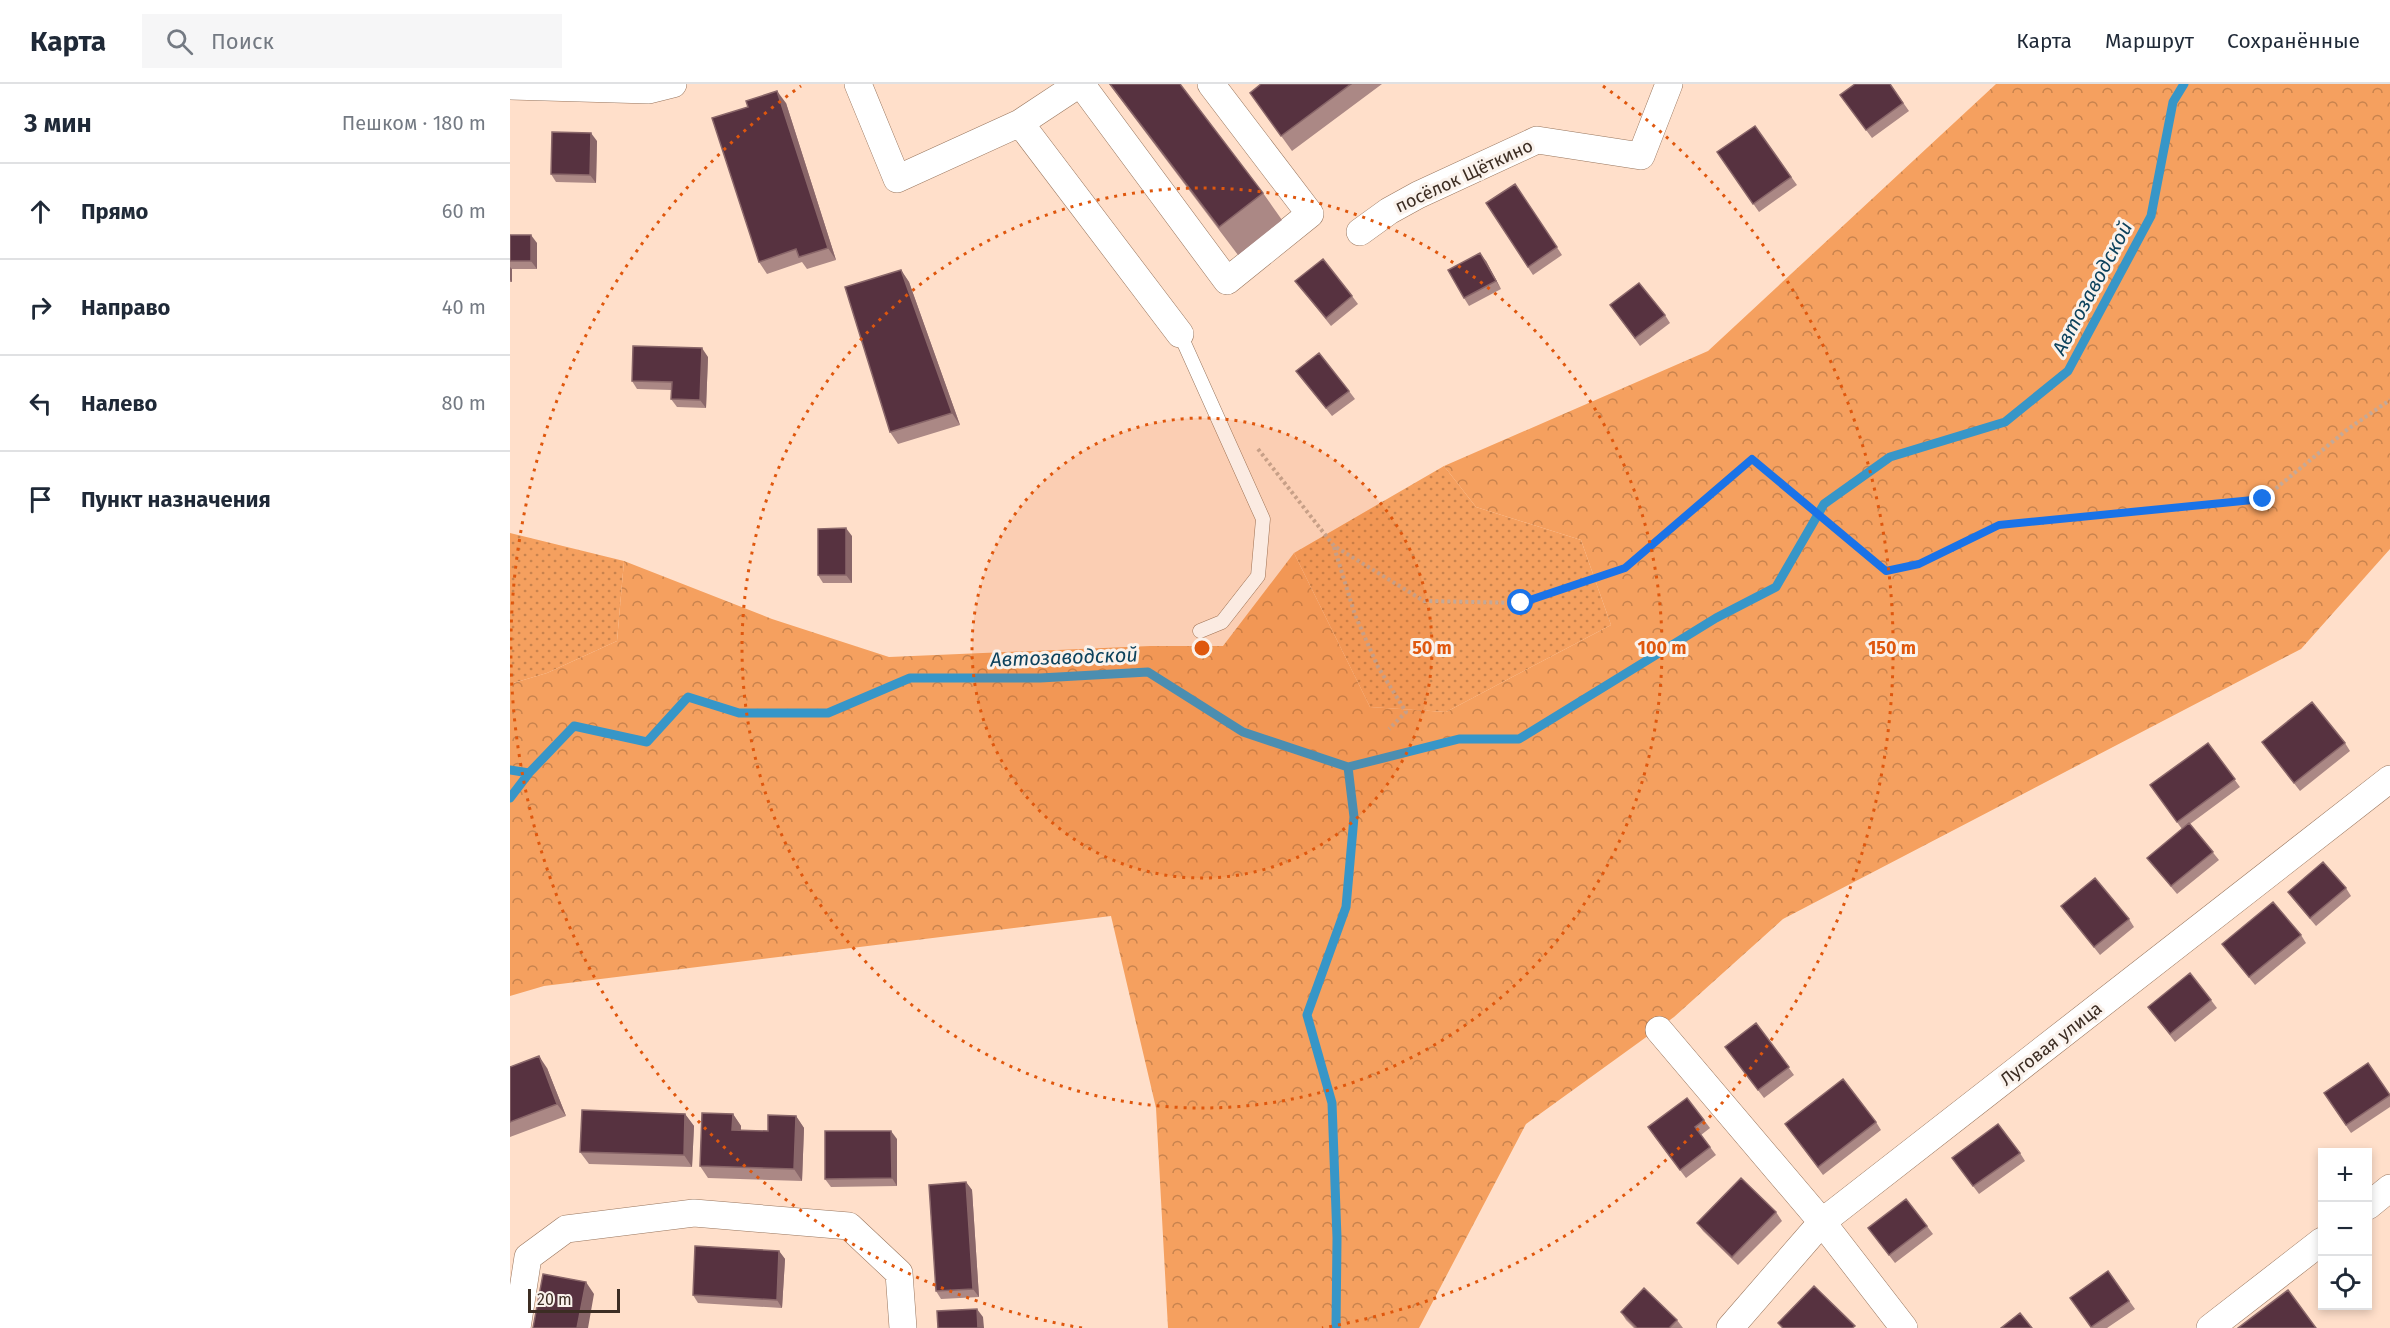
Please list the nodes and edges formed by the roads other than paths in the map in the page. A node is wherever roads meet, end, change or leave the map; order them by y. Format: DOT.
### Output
graph roads {
  1 [pos="673,84"];
  2 [pos="858,84"];
  3 [pos="1080,84"];
  4 [pos="1211,84"];
  5 [pos="1669,84"];
  6 [pos="510,86"];
  7 [pos="1020,123"];
  8 [pos="1360,232"];
  9 [pos="1180,334"];
  10 [pos="1200,631"];
  11 [pos="2390,779"];
  12 [pos="1659,1029"];
  13 [pos="2390,1188"];
  14 [pos="2372,1202"];
  15 [pos="1822,1222"];
  16 [pos="2318,1244"];
  17 [pos="517,1328"];
  18 [pos="903,1328"];
  19 [pos="1730,1328"];
  20 [pos="1904,1328"];
  21 [pos="2210,1328"];
  1 -- 6 [label="street"];
  2 -- 7 [label="street"];
  3 -- 4 [label="street"];
  3 -- 7 [label="street"];
  5 -- 8 [label="street, посёлок Щёткино"];
  7 -- 9 [label="street"];
  9 -- 10 [label="lane"];
  11 -- 15 [label="street, Луговая улица"];
  12 -- 15 [label="street"];
  13 -- 14 [label="street"];
  15 -- 19 [label="street, Луговая улица"];
  15 -- 20 [label="street"];
  16 -- 21 [label="street"];
  17 -- 18 [label="street"];
}
